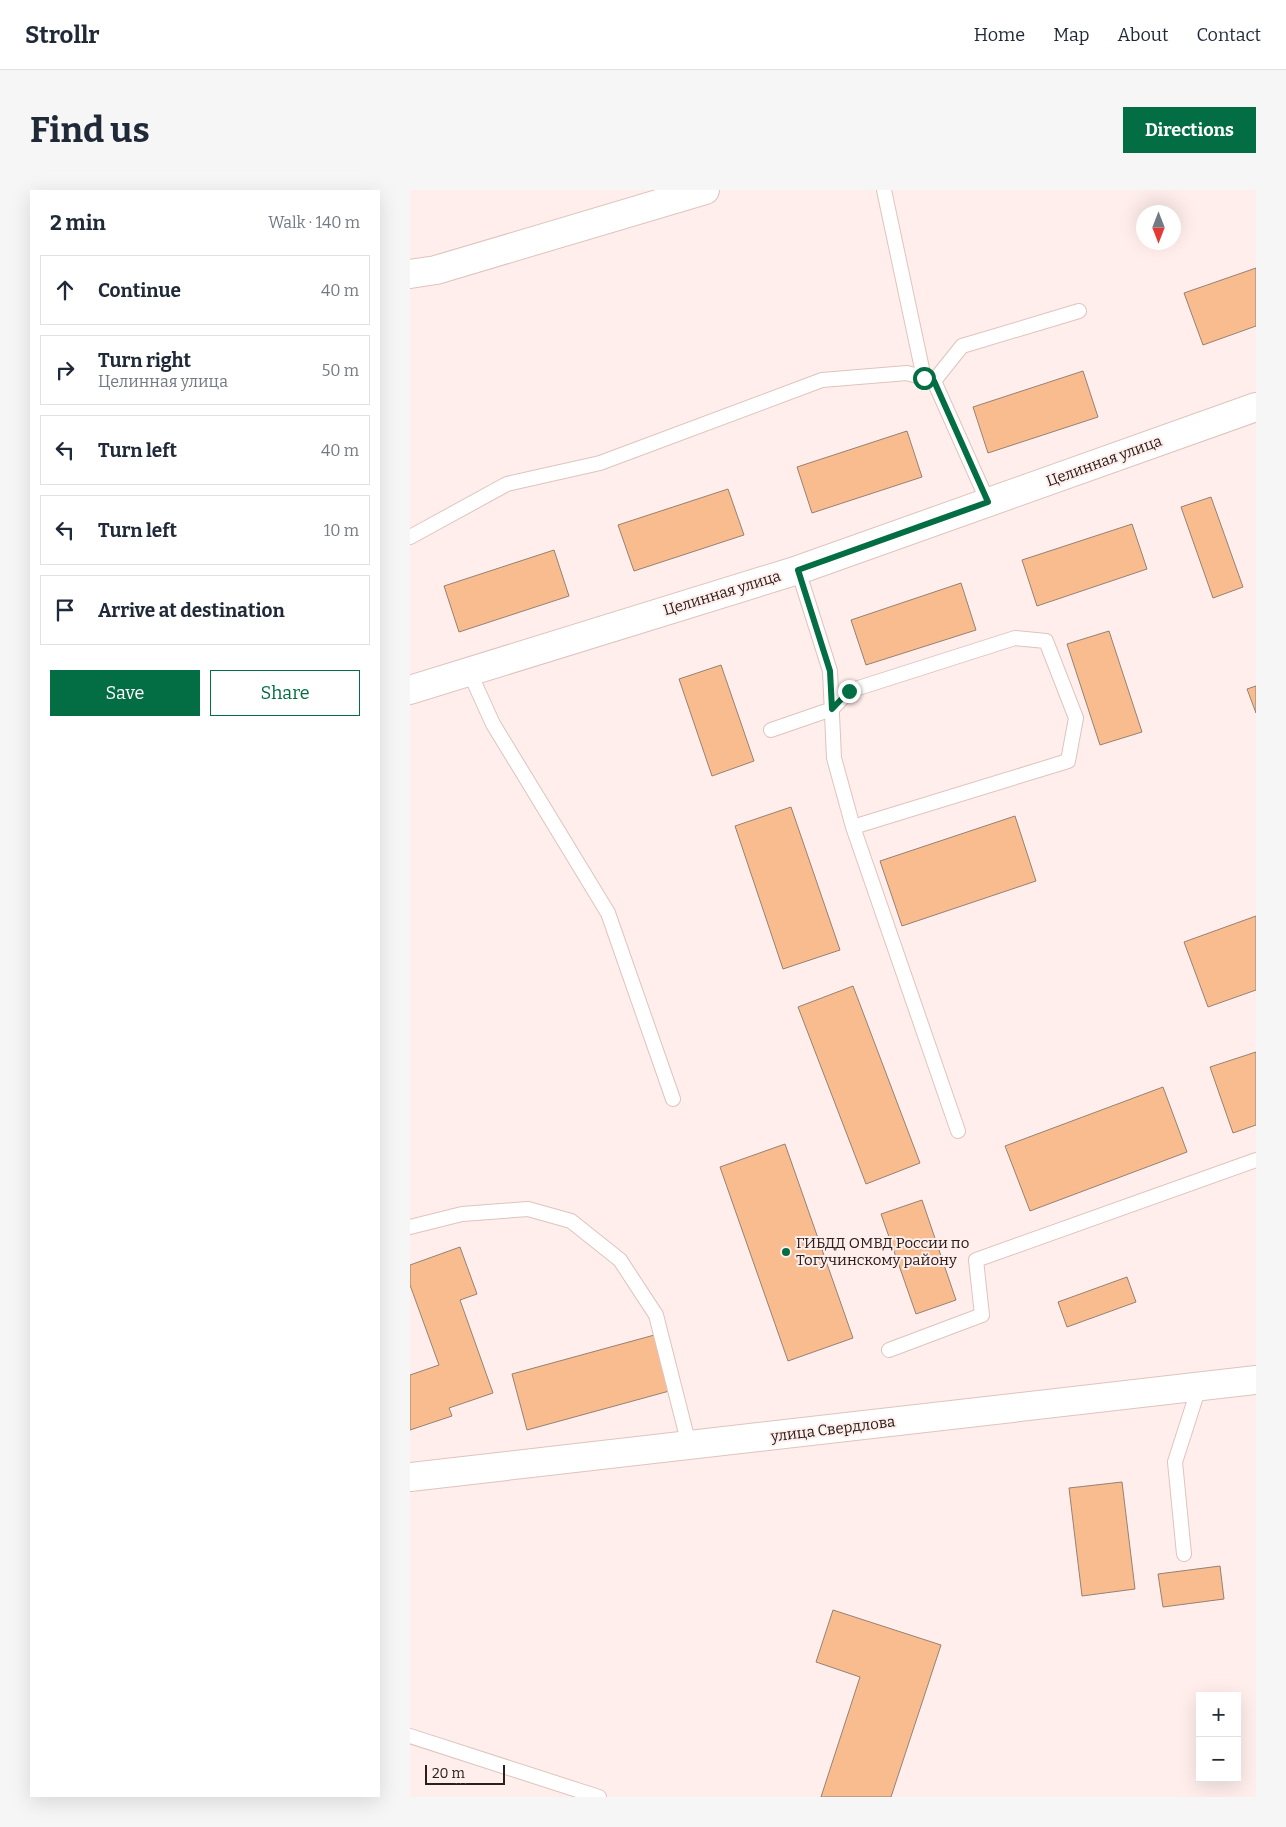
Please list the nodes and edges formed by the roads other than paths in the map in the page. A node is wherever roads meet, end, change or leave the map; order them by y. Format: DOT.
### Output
graph roads {
  1 [pos="705,190"];
  2 [pos="884,190"];
  3 [pos="640,199"];
  4 [pos="410,274"];
  5 [pos="1079,311"];
  6 [pos="929,380"];
  7 [pos="1256,407"];
  8 [pos="988,502"];
  9 [pos="410,537"];
  10 [pos="798,570"];
  11 [pos="469,671"];
  12 [pos="410,690"];
  13 [pos="832,709"];
  14 [pos="772,730"];
  15 [pos="853,827"];
  16 [pos="672,1099"];
  17 [pos="958,1131"];
  18 [pos="1256,1160"];
  19 [pos="410,1227"];
  20 [pos="889,1350"];
  21 [pos="1256,1380"];
  22 [pos="1198,1387"];
  23 [pos="689,1445"];
  24 [pos="410,1477"];
  25 [pos="1184,1554"];
  26 [pos="410,1736"];
  27 [pos="599,1797"];
  1 -- 3 [label="street"];
  2 -- 6 [label="lane"];
  3 -- 4 [label="street"];
  5 -- 6 [label="lane"];
  6 -- 8 [label="lane"];
  6 -- 9 [label="lane"];
  7 -- 8 [label="street, Целинная улица"];
  8 -- 10 [label="street, Целинная улица"];
  10 -- 11 [label="street, Целинная улица"];
  10 -- 13 [label="lane"];
  11 -- 12 [label="street, Целинная улица"];
  11 -- 16 [label="lane"];
  13 -- 14 [label="lane"];
  13 -- 15 [label="lane"];
  13 -- 15 [label="lane"];
  15 -- 17 [label="lane"];
  18 -- 20 [label="lane"];
  19 -- 23 [label="lane"];
  21 -- 22 [label="street, улица Свердлова"];
  22 -- 23 [label="street, улица Свердлова"];
  22 -- 25 [label="lane"];
  23 -- 24 [label="street, улица Свердлова"];
  26 -- 27 [label="lane"];
}
